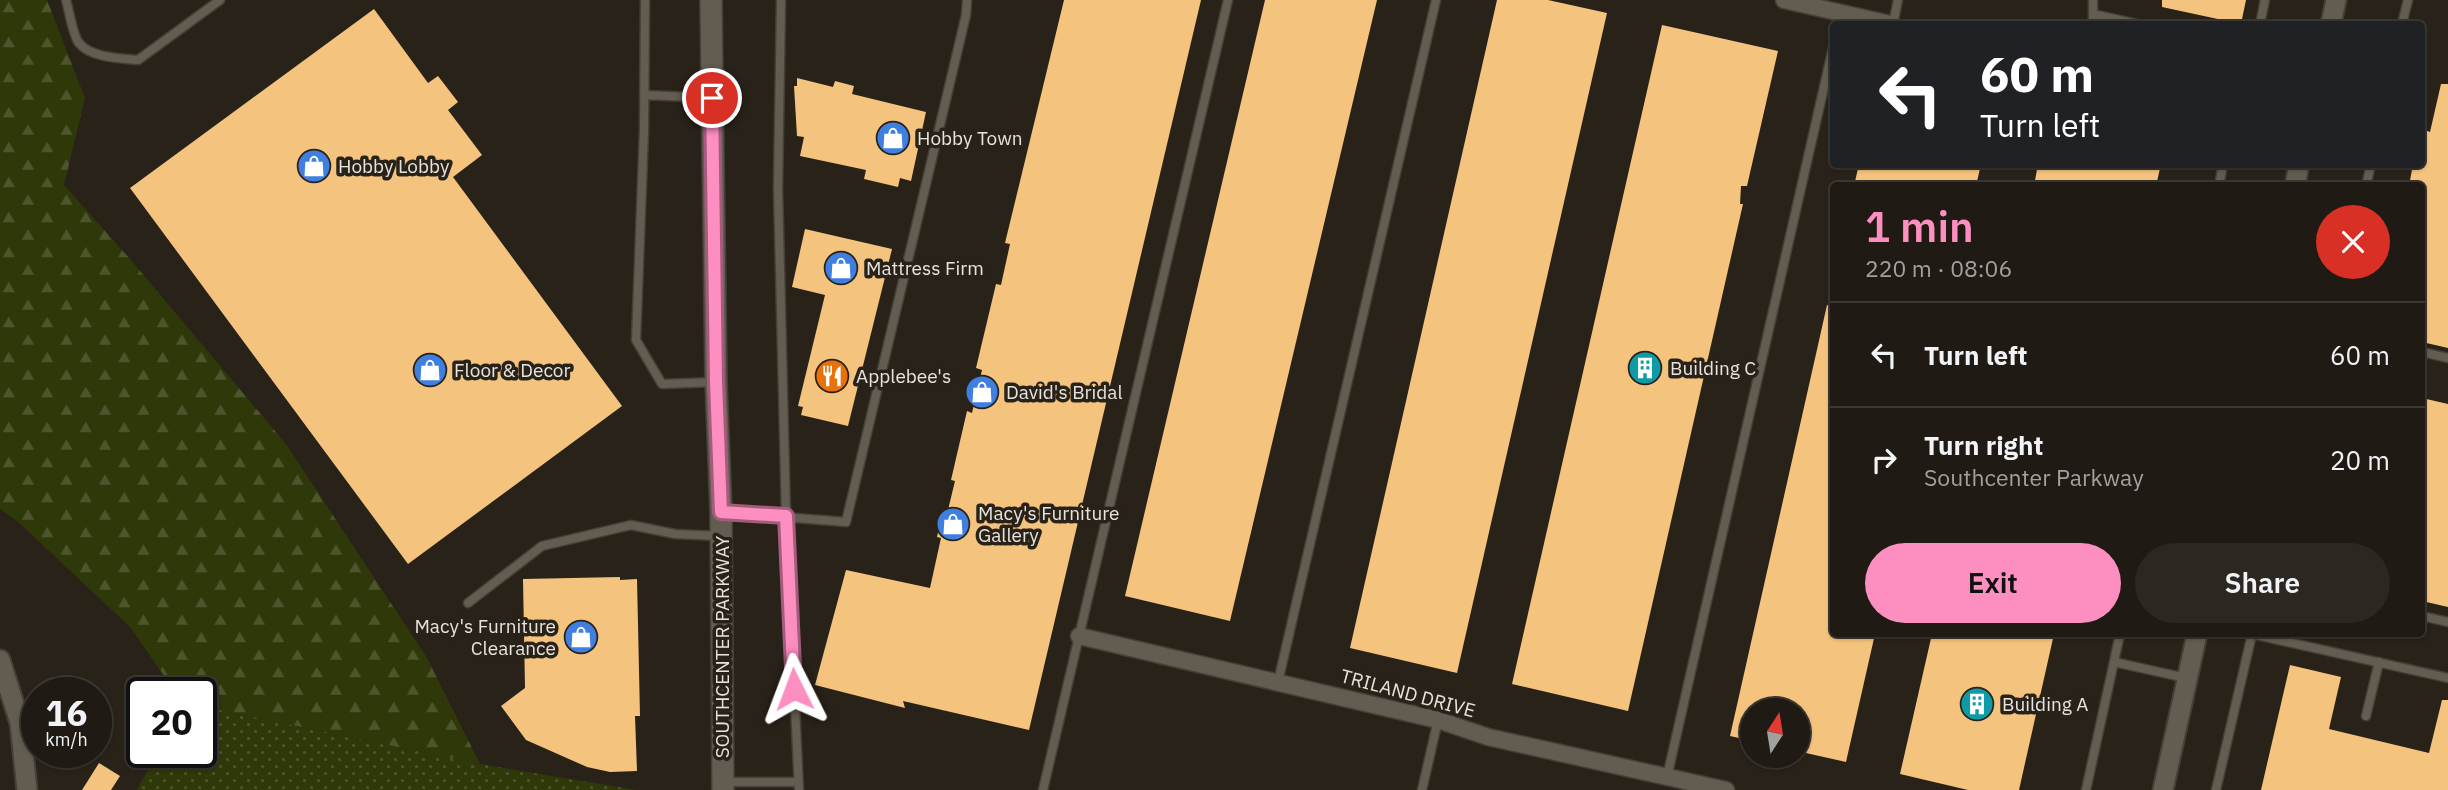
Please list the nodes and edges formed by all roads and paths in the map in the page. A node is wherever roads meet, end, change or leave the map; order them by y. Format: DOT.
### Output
graph roads {
  1 [pos="66,0"];
  2 [pos="220,0"];
  3 [pos="645,0"];
  4 [pos="710,0"];
  5 [pos="781,0"];
  6 [pos="967,0"];
  7 [pos="1228,0"];
  8 [pos="1436,0"];
  9 [pos="1784,0"];
  10 [pos="1898,0"];
  11 [pos="2093,0"];
  12 [pos="2265,0"];
  13 [pos="2336,0"];
  14 [pos="2408,0"];
  15 [pos="2093,15"];
  16 [pos="1839,19"];
  17 [pos="1860,21"];
  18 [pos="1892,21"];
  19 [pos="2093,21"];
  20 [pos="2122,21"];
  21 [pos="2261,21"];
  22 [pos="2332,21"];
  23 [pos="2403,21"];
  24 [pos="1830,61"];
  25 [pos="644,94"];
  26 [pos="712,98"];
  27 [pos="2425,353"];
  28 [pos="2448,358"];
  29 [pos="716,382"];
  30 [pos="721,512"];
  31 [pos="786,516"];
  32 [pos="722,536"];
  33 [pos="468,603"];
  34 [pos="2425,617"];
  35 [pos="2448,622"];
  36 [pos="1079,636"];
  37 [pos="2119,637"];
  38 [pos="2196,637"];
  39 [pos="2251,637"];
  40 [pos="2266,637"];
  41 [pos="0,660"];
  42 [pos="2114,662"];
  43 [pos="2379,662"];
  44 [pos="2188,678"];
  45 [pos="2448,678"];
  46 [pos="1278,682"];
  47 [pos="2366,716"];
  48 [pos="1438,720"];
  49 [pos="1667,777"];
  50 [pos="723,786"];
  51 [pos="798,786"];
  52 [pos="1690,786"];
  53 [pos="27,790"];
  54 [pos="1042,790"];
  55 [pos="1422,790"];
  56 [pos="1726,790"];
  57 [pos="2086,790"];
  58 [pos="2163,790"];
  59 [pos="2216,790"];
  1 -- 2 [label="lane"];
  3 -- 25 [label="lane"];
  4 -- 26 [label="main road, SOUTHCENTER PARKWAY"];
  5 -- 31 [label="lane"];
  6 -- 31 [label="lane"];
  7 -- 36 [label="lane"];
  8 -- 46 [label="lane"];
  9 -- 16 [label="street"];
  10 -- 18 [label="lane"];
  11 -- 15 [label="lane"];
  12 -- 21 [label="lane"];
  13 -- 22 [label="street"];
  14 -- 23 [label="lane"];
  15 -- 19 [label="lane"];
  15 -- 20 [label="lane"];
  16 -- 17 [label="street"];
  24 -- 49 [label="lane"];
  25 -- 26 [label="lane"];
  25 -- 29 [label="lane"];
  26 -- 29 [label="main road, SOUTHCENTER PARKWAY"];
  27 -- 28 [label="lane"];
  29 -- 30 [label="main road, SOUTHCENTER PARKWAY"];
  30 -- 31 [label="lane"];
  30 -- 32 [label="main road, SOUTHCENTER PARKWAY"];
  31 -- 51 [label="lane"];
  32 -- 33 [label="lane"];
  32 -- 50 [label="main road, SOUTHCENTER PARKWAY"];
  34 -- 35 [label="lane"];
  36 -- 46 [label="street, TRILAND DRIVE"];
  36 -- 54 [label="lane"];
  37 -- 42 [label="lane"];
  38 -- 44 [label="street"];
  39 -- 59 [label="lane"];
  40 -- 43 [label="lane"];
  41 -- 53 [label="street"];
  42 -- 44 [label="lane"];
  42 -- 57 [label="lane"];
  43 -- 45 [label="lane"];
  43 -- 47 [label="lane"];
  44 -- 58 [label="street"];
  46 -- 48 [label="street, TRILAND DRIVE"];
  48 -- 49 [label="street, TRILAND DRIVE"];
  48 -- 55 [label="lane"];
  49 -- 52 [label="street, TRILAND DRIVE"];
  50 -- 51 [label="lane"];
  52 -- 56 [label="street, TRILAND DRIVE"];
}
